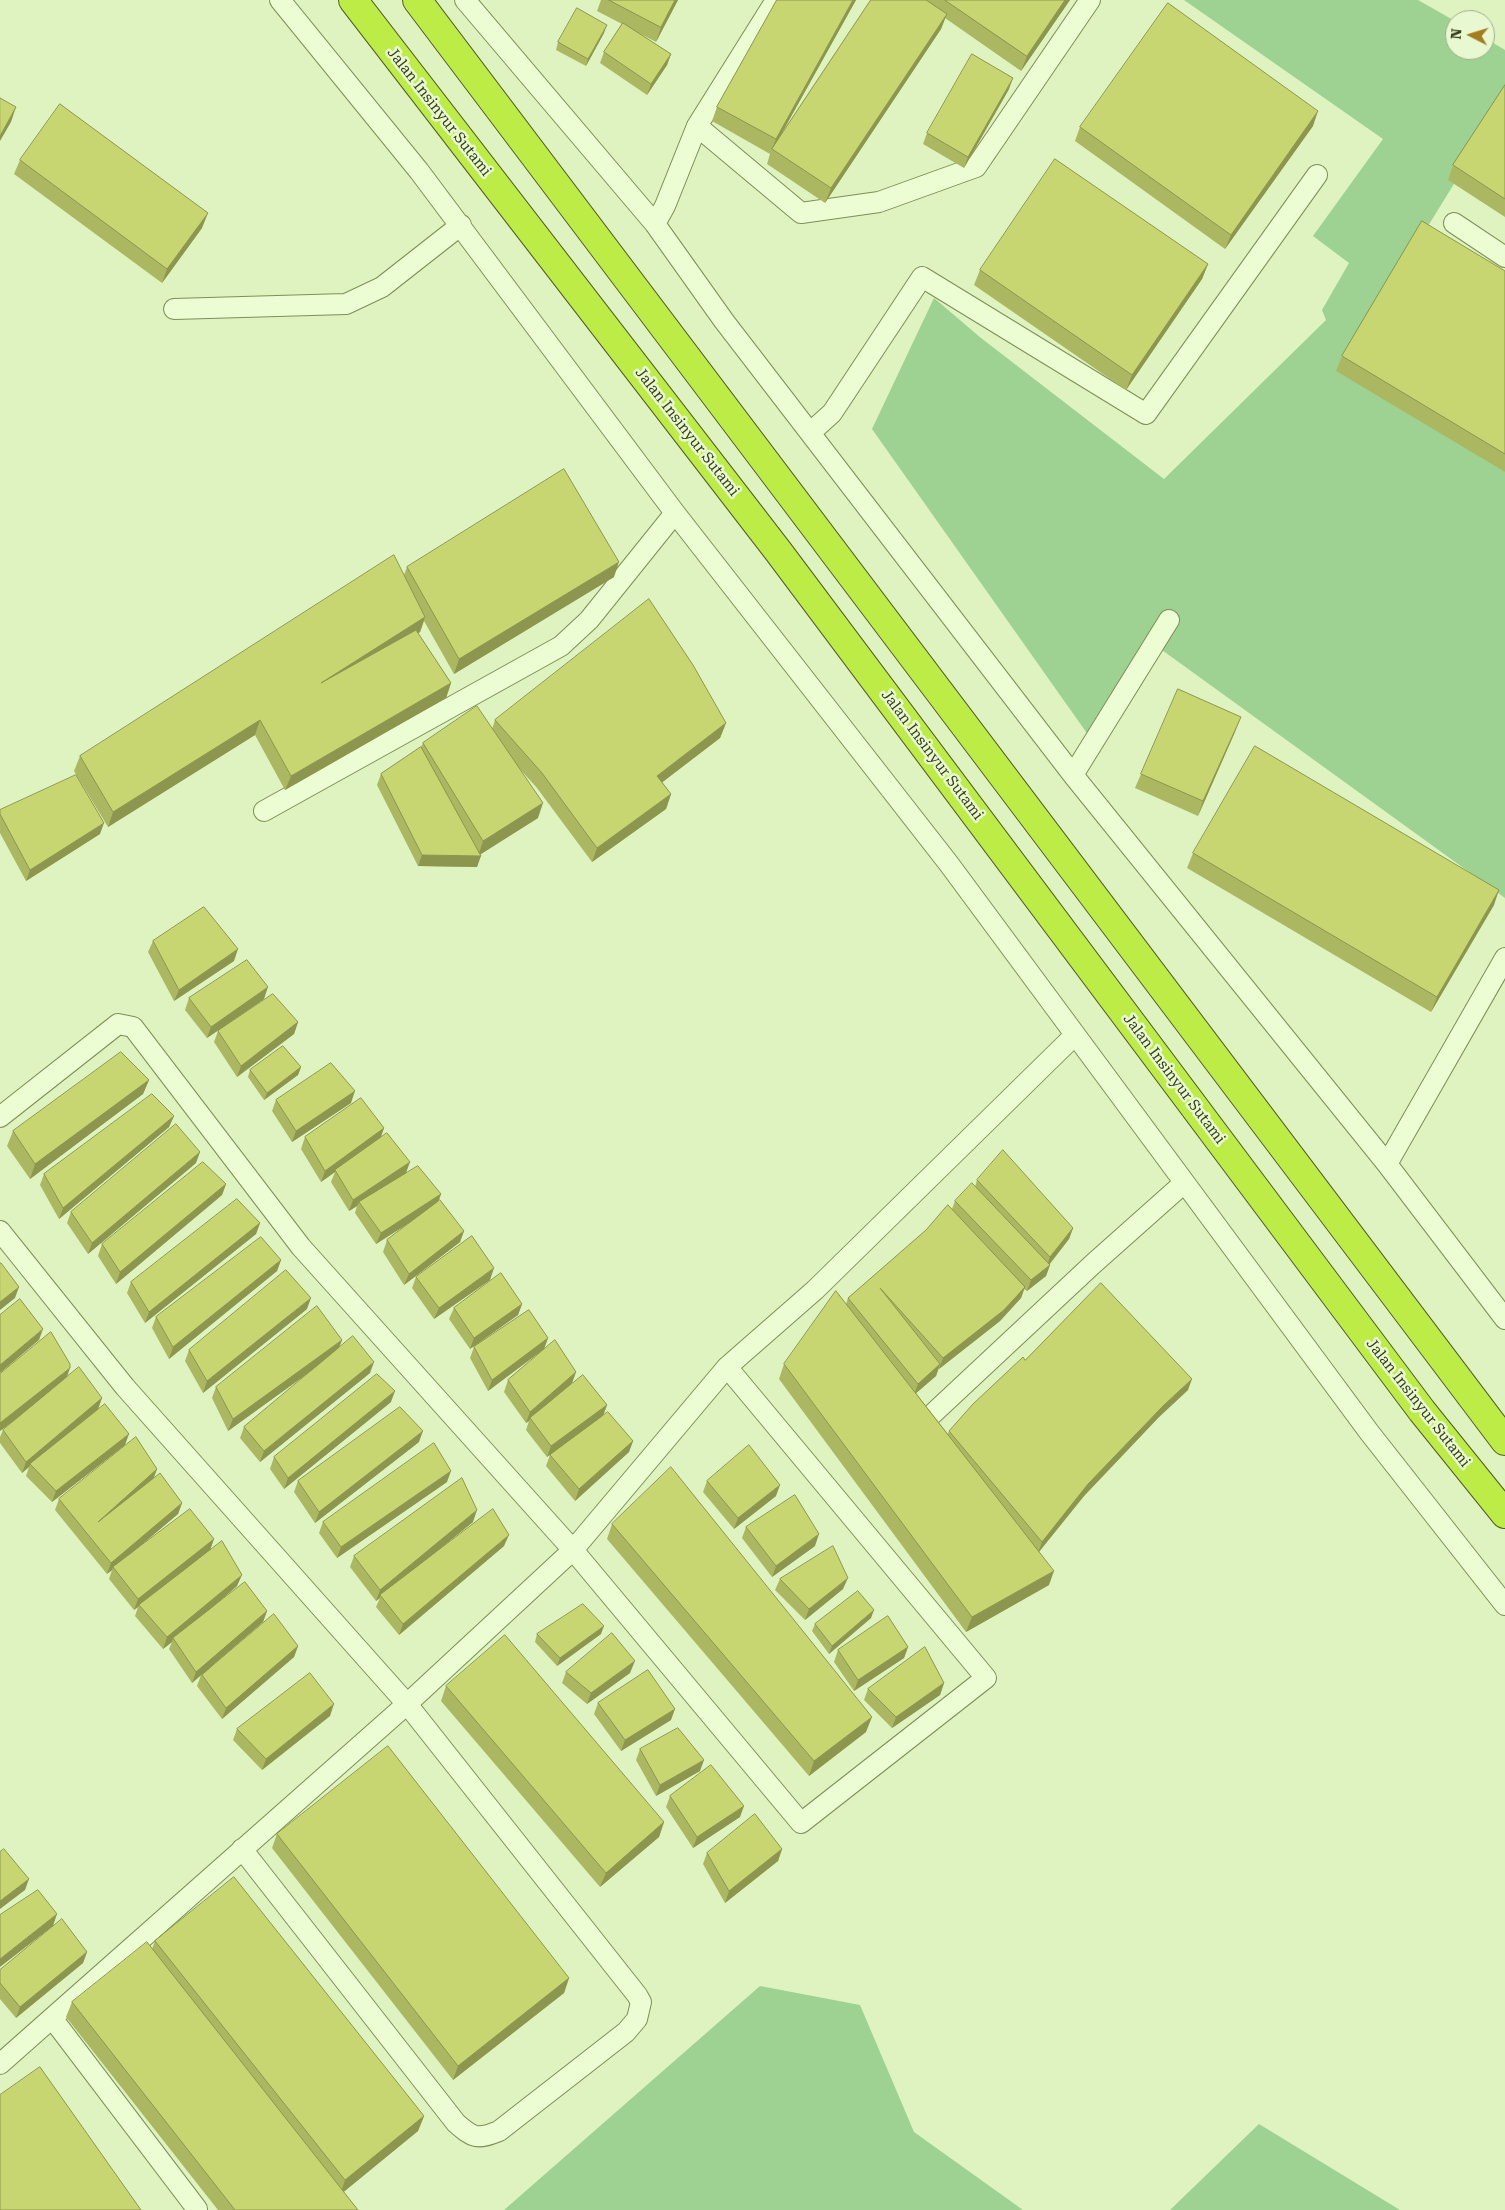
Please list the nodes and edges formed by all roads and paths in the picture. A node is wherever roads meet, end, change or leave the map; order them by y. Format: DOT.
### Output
graph roads {
  1 [pos="280,0"];
  2 [pos="353,0"];
  3 [pos="417,0"];
  4 [pos="776,0"];
  5 [pos="1090,0"];
  6 [pos="470,2"];
  7 [pos="697,126"];
  8 [pos="1317,175"];
  9 [pos="1454,223"];
  10 [pos="655,224"];
  11 [pos="461,225"];
  12 [pos="1505,257"];
  13 [pos="174,310"];
  14 [pos="811,432"];
  15 [pos="675,513"];
  16 [pos="1169,620"];
  17 [pos="1073,775"];
  18 [pos="264,811"];
  19 [pos="1505,958"];
  20 [pos="1075,1034"];
  21 [pos="0,1116"];
  22 [pos="1387,1164"];
  23 [pos="1184,1182"];
  24 [pos="0,1231"];
  25 [pos="1505,1319"];
  26 [pos="727,1367"];
  27 [pos="925,1421"];
  28 [pos="1505,1441"];
  29 [pos="1505,1514"];
  30 [pos="573,1550"];
  31 [pos="1505,1605"];
  32 [pos="406,1704"];
  33 [pos="242,1849"];
  34 [pos="52,2018"];
  35 [pos="0,2064"];
  36 [pos="197,2209"];
  1 -- 11 [label="street"];
  2 -- 29 [label="highway, Jalan Insinyur Sutami"];
  3 -- 28 [label="highway"];
  4 -- 7 [label="street"];
  5 -- 7 [label="street"];
  6 -- 10 [label="street"];
  7 -- 10 [label="street"];
  8 -- 14 [label="street"];
  9 -- 12 [label="street"];
  10 -- 14 [label="street"];
  11 -- 13 [label="street"];
  11 -- 15 [label="street"];
  14 -- 17 [label="street"];
  15 -- 18 [label="street"];
  15 -- 20 [label="street"];
  16 -- 17 [label="street"];
  17 -- 22 [label="street"];
  19 -- 22 [label="street"];
  20 -- 23 [label="street"];
  20 -- 26 [label="street"];
  21 -- 30 [label="street"];
  22 -- 25 [label="street"];
  23 -- 27 [label="street"];
  23 -- 31 [label="street"];
  24 -- 32 [label="street"];
  26 -- 30 [label="street"];
  26 -- 30 [label="street"];
  30 -- 32 [label="street"];
  32 -- 33 [label="street"];
  32 -- 33 [label="street"];
  33 -- 34 [label="street"];
  34 -- 35 [label="street"];
  34 -- 36 [label="street"];
}
